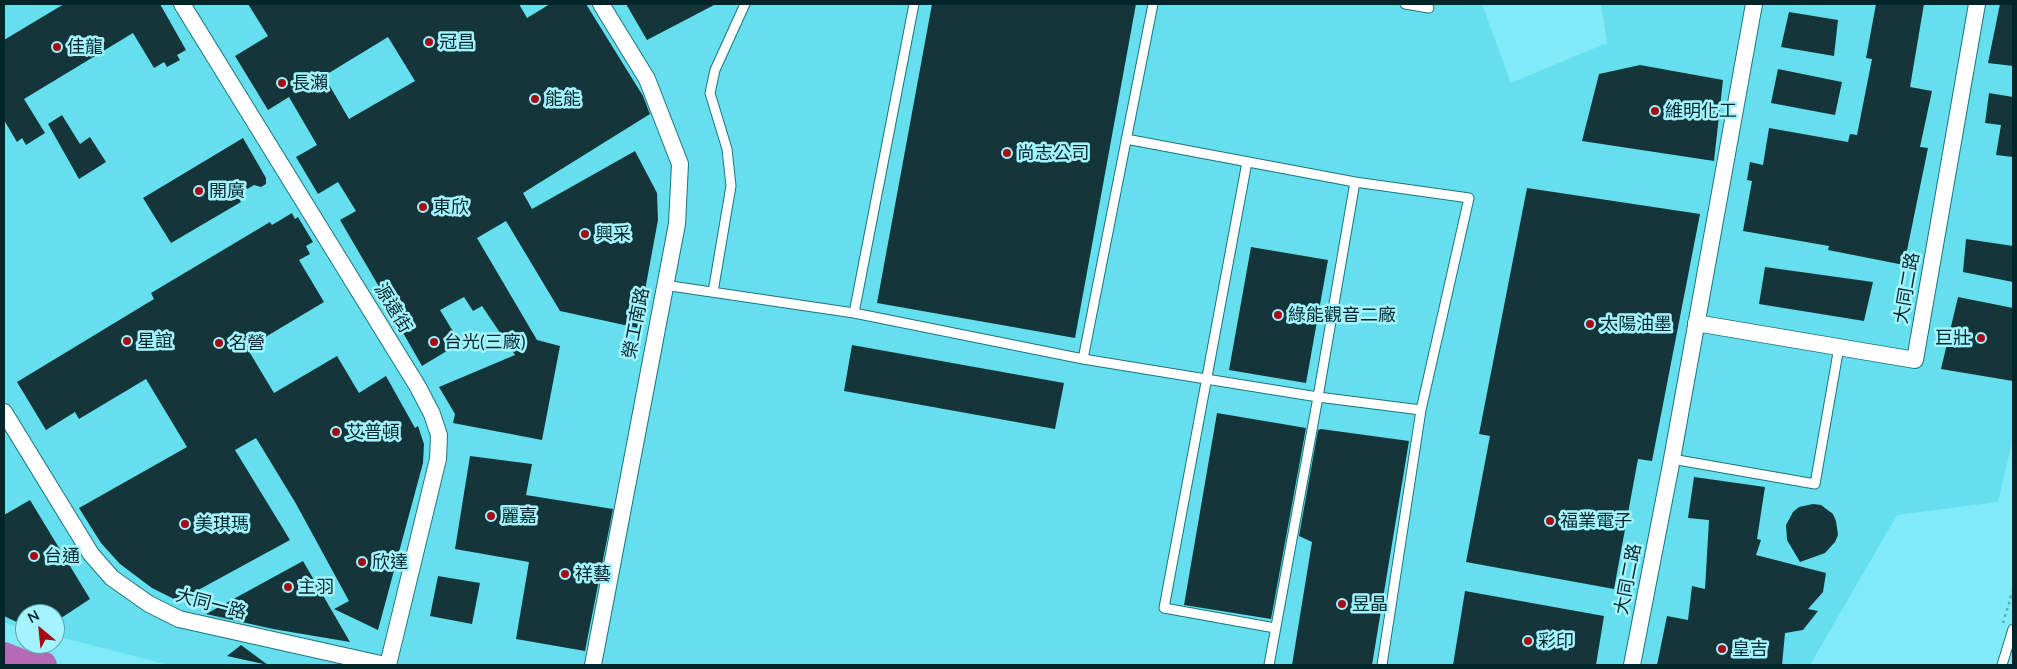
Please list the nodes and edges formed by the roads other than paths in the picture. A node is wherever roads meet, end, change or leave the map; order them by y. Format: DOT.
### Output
graph roads {
  1 [pos="182,4"];
  2 [pos="601,4"];
  3 [pos="744,4"];
  4 [pos="914,4"];
  5 [pos="1153,4"];
  6 [pos="1405,4"];
  7 [pos="1754,4"];
  8 [pos="1977,4"];
  9 [pos="1429,8"];
  10 [pos="1126,139"];
  11 [pos="1247,162"];
  12 [pos="1355,182"];
  13 [pos="664,285"];
  14 [pos="713,292"];
  15 [pos="854,313"];
  16 [pos="1696,323"];
  17 [pos="1839,347"];
  18 [pos="1083,359"];
  19 [pos="1206,379"];
  20 [pos="1318,397"];
  21 [pos="1421,410"];
  22 [pos="4,412"];
  23 [pos="1672,459"];
  24 [pos="1275,628"];
  25 [pos="2013,629"];
  26 [pos="386,665"];
  27 [pos="593,665"];
  28 [pos="1269,665"];
  29 [pos="1382,665"];
  30 [pos="1632,665"];
  31 [pos="2002,665"];
  1 -- 26 [label="street, 源遠街"];
  2 -- 13 [label="street, 榮工南路"];
  3 -- 14 [label="lane"];
  4 -- 15 [label="lane"];
  5 -- 10 [label="lane"];
  6 -- 9 [label="lane"];
  7 -- 16 [label="street, 大同二路"];
  8 -- 17 [label="street, 大同二路"];
  10 -- 11 [label="lane"];
  10 -- 18 [label="lane"];
  11 -- 12 [label="lane"];
  11 -- 19 [label="lane"];
  12 -- 20 [label="lane"];
  12 -- 21 [label="lane"];
  13 -- 14 [label="lane"];
  13 -- 27 [label="street, 榮工南路"];
  14 -- 15 [label="lane"];
  15 -- 18 [label="lane"];
  16 -- 17 [label="street, 大同二路"];
  16 -- 23 [label="street, 大同二路"];
  17 -- 23 [label="lane"];
  18 -- 19 [label="lane"];
  19 -- 20 [label="lane"];
  19 -- 24 [label="lane"];
  20 -- 21 [label="lane"];
  20 -- 24 [label="lane"];
  21 -- 29 [label="lane"];
  22 -- 26 [label="street, 大同一路"];
  23 -- 30 [label="street, 大同二路"];
  24 -- 28 [label="lane"];
  25 -- 31 [label="lane"];
}
